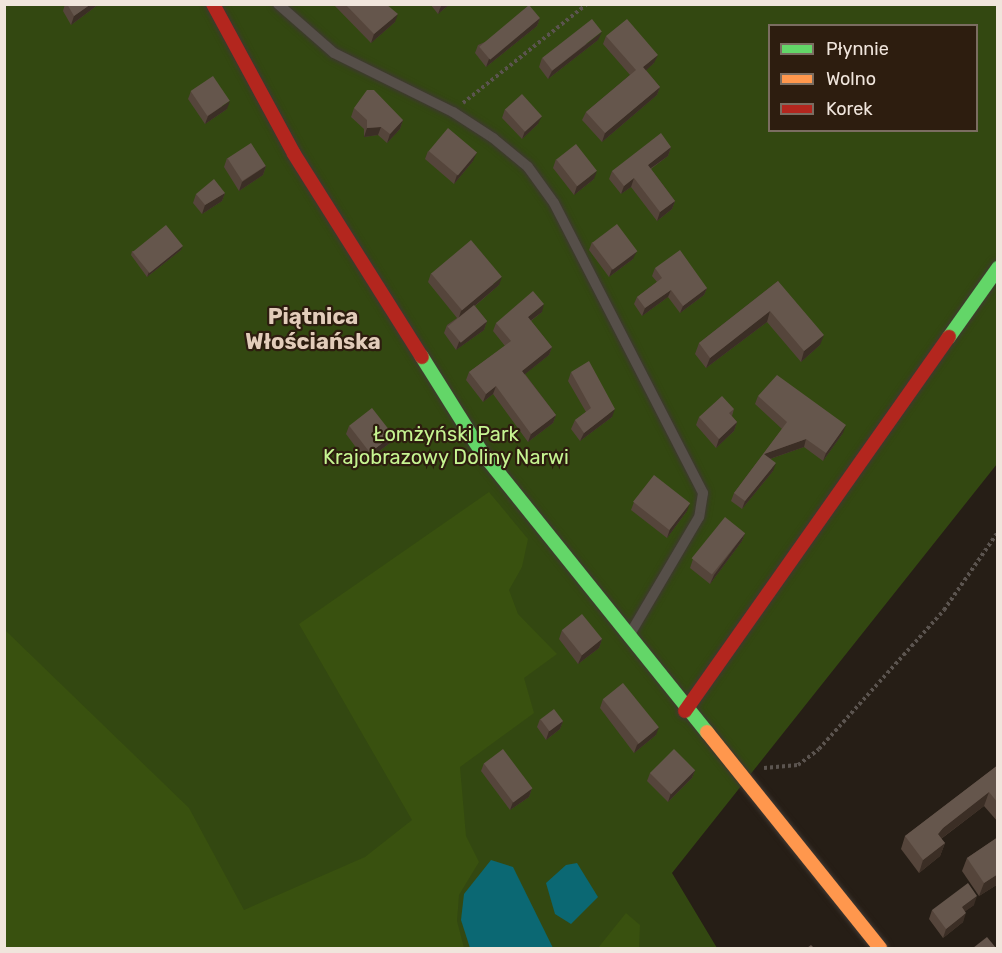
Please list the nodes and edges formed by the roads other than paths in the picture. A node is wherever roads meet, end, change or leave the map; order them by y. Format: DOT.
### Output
graph roads {
  1 [pos="213,4"];
  2 [pos="278,4"];
  3 [pos="998,268"];
  4 [pos="627,639"];
  5 [pos="685,711"];
  6 [pos="880,948"];
  1 -- 4 [label="street"];
  2 -- 4 [label="lane"];
  3 -- 5 [label="street"];
  4 -- 5 [label="street"];
  5 -- 6 [label="street"];
}
